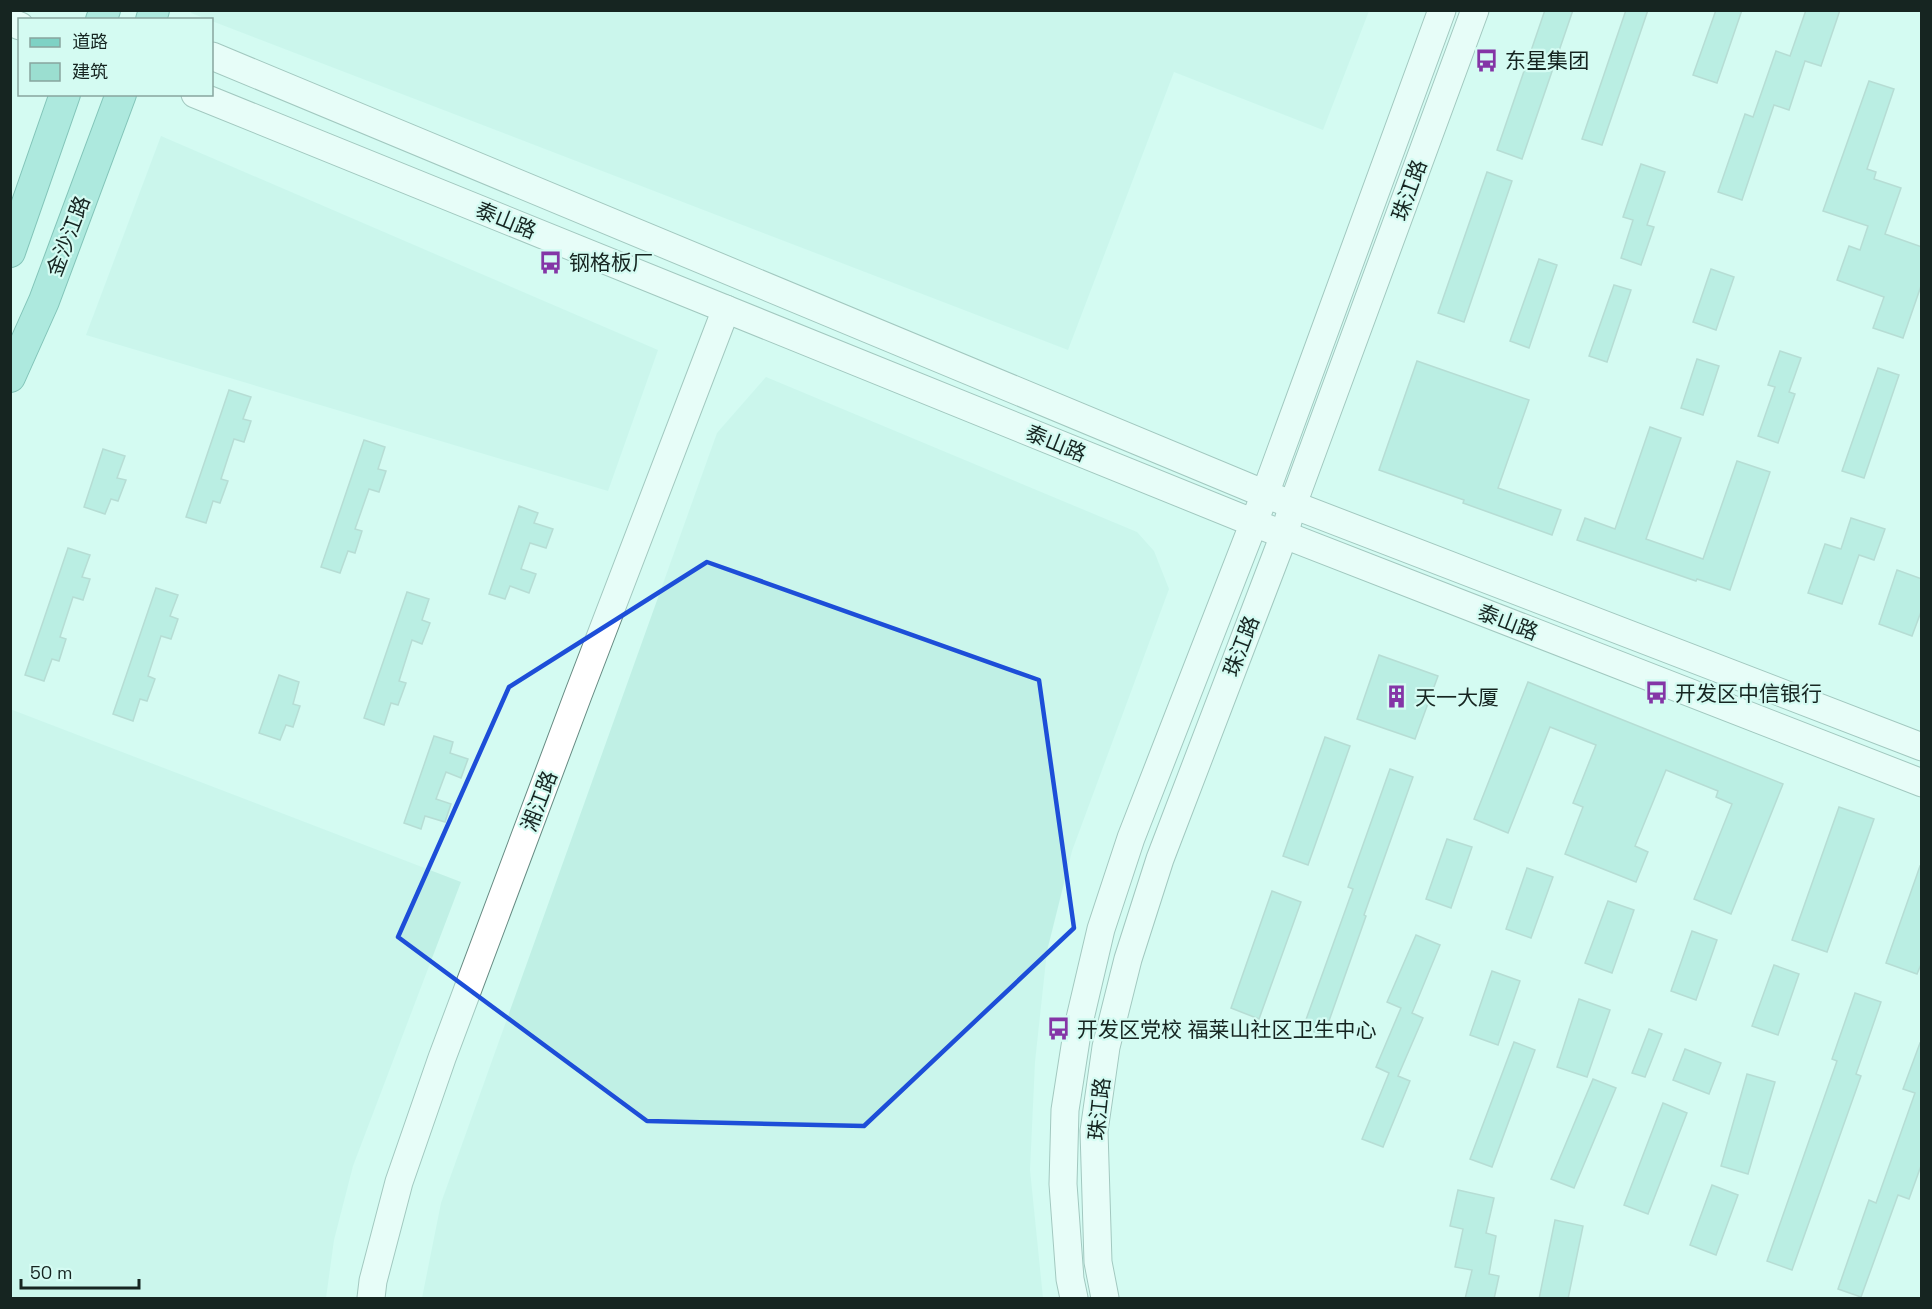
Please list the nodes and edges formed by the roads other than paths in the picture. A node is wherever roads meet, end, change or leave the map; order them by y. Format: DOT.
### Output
graph roads {
  1 [pos="1442,10"];
  2 [pos="1475,10"];
  3 [pos="213,56"];
  4 [pos="64,96"];
  5 [pos="121,96"];
  6 [pos="200,96"];
  7 [pos="10,252"];
  8 [pos="726,309"];
  9 [pos="10,377"];
  10 [pos="1265,494"];
  11 [pos="1293,504"];
  12 [pos="1254,524"];
  13 [pos="1284,535"];
  14 [pos="1922,747"];
  15 [pos="1922,783"];
  16 [pos="371,1299"];
  17 [pos="1074,1299"];
  18 [pos="1105,1299"];
  1 -- 10 [label="main road"];
  2 -- 11 [label="main road, 珠江路"];
  3 -- 10 [label="main road, 泰山路"];
  4 -- 7 [label="main road"];
  5 -- 9 [label="main road, 金沙江路"];
  6 -- 8 [label="main road, 泰山路"];
  8 -- 12 [label="main road, 泰山路"];
  8 -- 16 [label="main road, 湘江路"];
  10 -- 11 [label="main road, 泰山路"];
  10 -- 12 [label="main road"];
  11 -- 13 [label="main road, 珠江路"];
  11 -- 14 [label="main road, 泰山路"];
  12 -- 13 [label="main road, 泰山路"];
  12 -- 17 [label="main road"];
  13 -- 15 [label="main road, 泰山路"];
  13 -- 18 [label="main road, 珠江路"];
}
